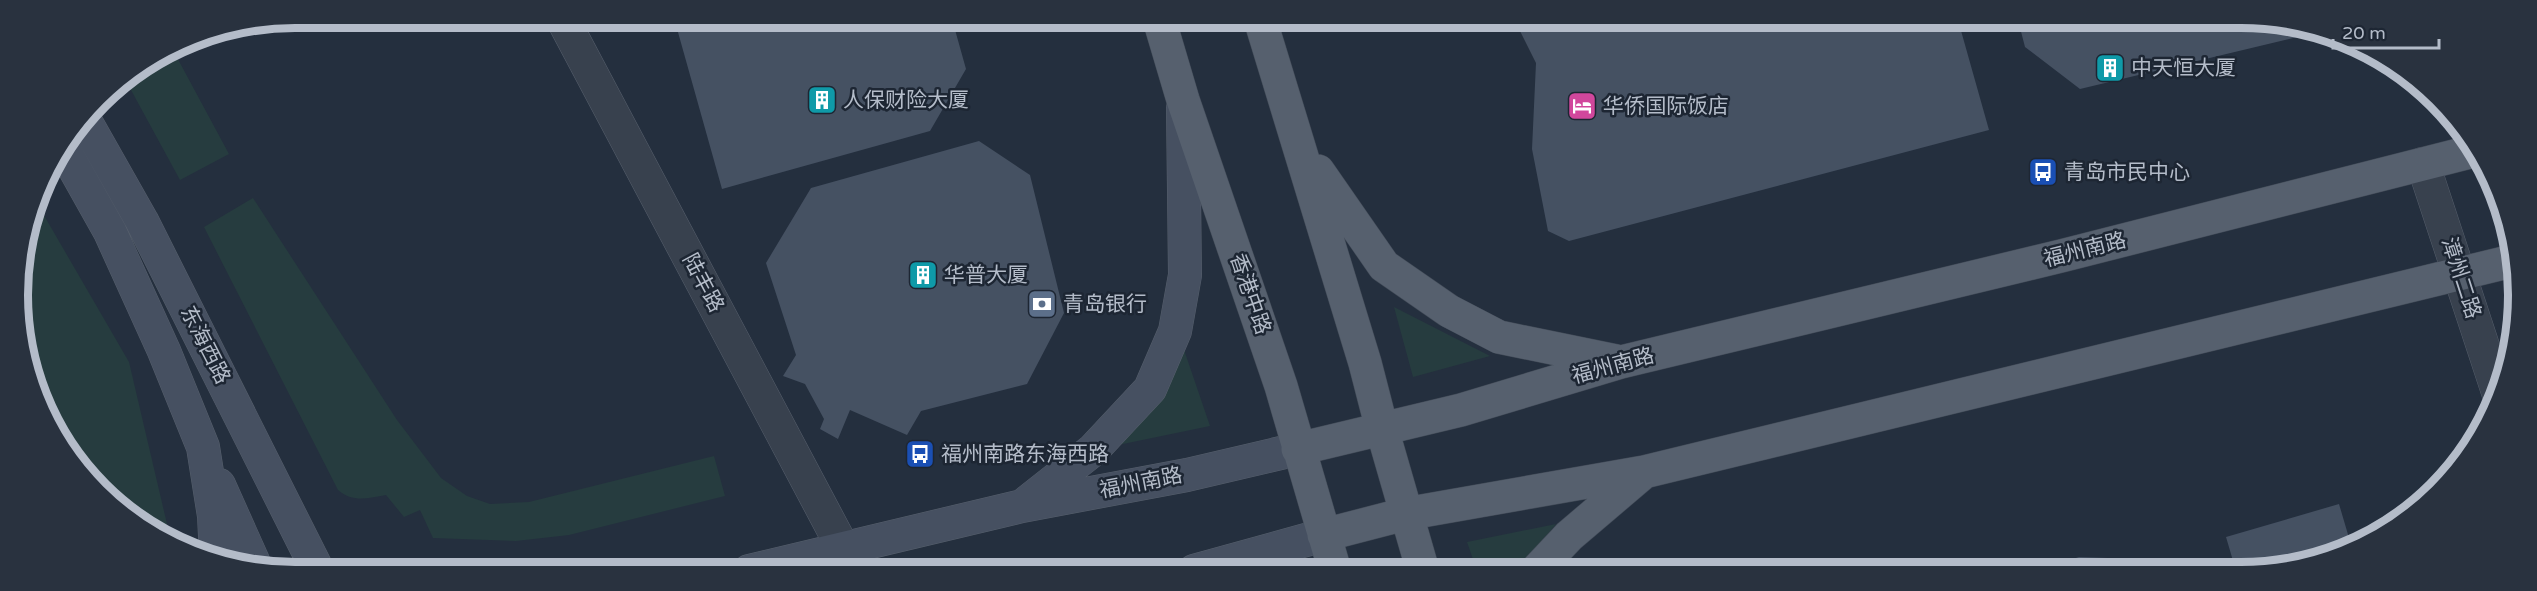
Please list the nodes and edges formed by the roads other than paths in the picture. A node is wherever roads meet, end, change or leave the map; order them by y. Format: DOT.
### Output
graph roads {
  1 [pos="567,28"];
  2 [pos="1162,28"];
  3 [pos="1263,28"];
  4 [pos="1183,100"];
  5 [pos="89,127"];
  6 [pos="1300,146"];
  7 [pos="2467,153"];
  8 [pos="67,156"];
  9 [pos="2423,164"];
  10 [pos="2506,262"];
  11 [pos="2459,273"];
  12 [pos="1621,362"];
  13 [pos="2494,380"];
  14 [pos="1382,429"];
  15 [pos="203,447"];
  16 [pos="1298,449"];
  17 [pos="1644,472"];
  18 [pos="1022,506"];
  19 [pos="1405,514"];
  20 [pos="1324,535"];
  21 [pos="843,548"];
  22 [pos="216,550"];
  23 [pos="252,558"];
  24 [pos="313,562"];
  25 [pos="786,562"];
  26 [pos="1226,562"];
  27 [pos="1332,562"];
  28 [pos="1420,562"];
  29 [pos="1544,562"];
  1 -- 21 [label="street, 陆丰路"];
  2 -- 4 [label="main road, 香港中路"];
  3 -- 6 [label="main road"];
  4 -- 16 [label="main road, 香港中路"];
  4 -- 18 [label="main road"];
  5 -- 24 [label="main road, 东海西路"];
  6 -- 12 [label="main road"];
  6 -- 14 [label="main road"];
  7 -- 9 [label="main road, 福州南路"];
  8 -- 15 [label="main road, 东海西路"];
  9 -- 11 [label="street, 漳州二路"];
  9 -- 12 [label="main road, 福州南路"];
  10 -- 11 [label="main road"];
  11 -- 13 [label="street, 漳州二路"];
  11 -- 17 [label="main road"];
  12 -- 14 [label="main road, 福州南路"];
  14 -- 16 [label="main road, 福州南路"];
  14 -- 19 [label="main road"];
  15 -- 22 [label="main road, 东海西路"];
  15 -- 23 [label="main road"];
  16 -- 18 [label="main road, 福州南路"];
  16 -- 20 [label="main road, 香港中路"];
  17 -- 19 [label="main road"];
  17 -- 29 [label="main road"];
  18 -- 21 [label="main road, 福州南路"];
  19 -- 20 [label="main road"];
  19 -- 28 [label="main road"];
  20 -- 26 [label="main road"];
  20 -- 27 [label="main road, 香港中路"];
  21 -- 25 [label="main road, 福州南路"];
}
